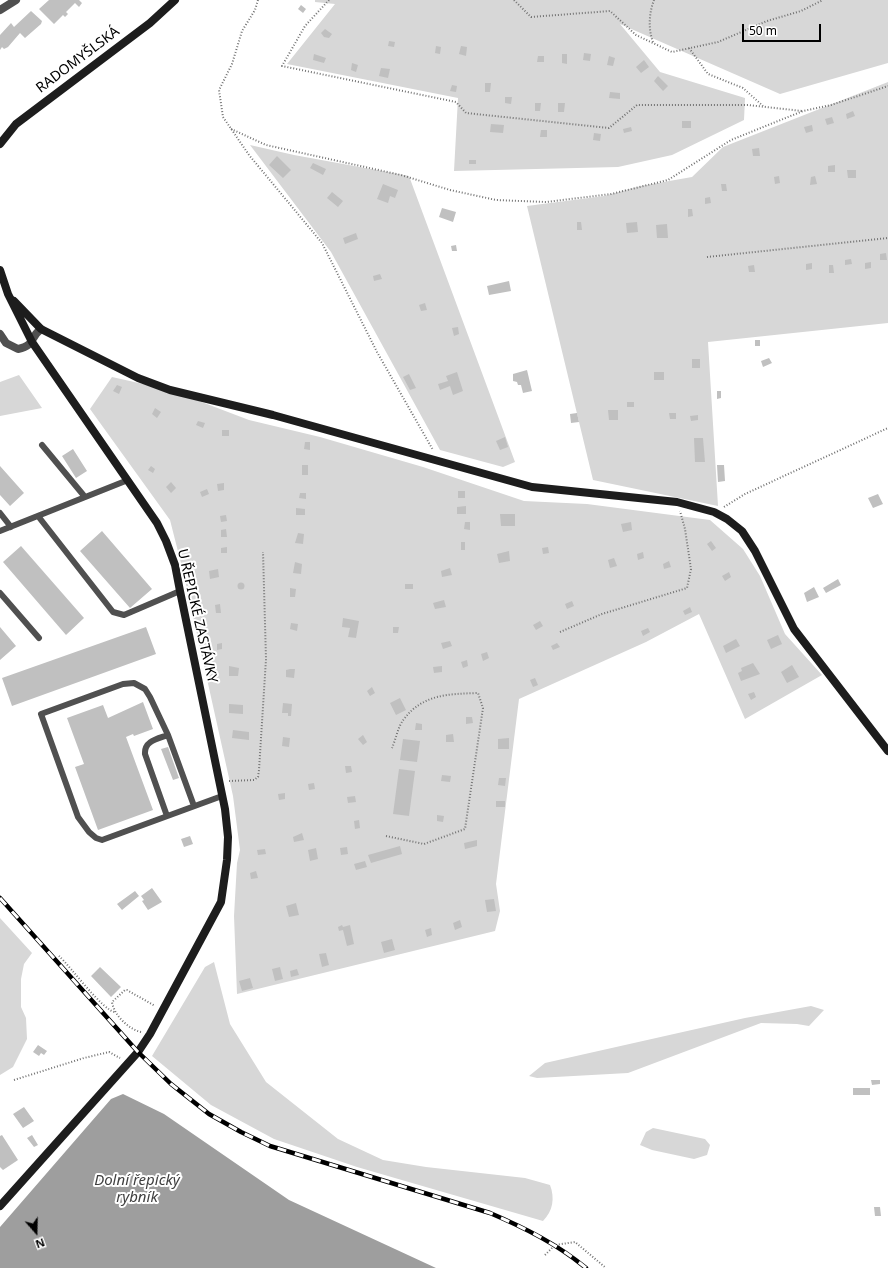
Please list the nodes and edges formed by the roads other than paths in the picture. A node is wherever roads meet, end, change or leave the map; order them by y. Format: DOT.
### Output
graph roads {
  1 [pos="16,0"];
  2 [pos="175,0"];
  3 [pos="0,10"];
  4 [pos="0,144"];
  5 [pos="0,270"];
  6 [pos="8,294"];
  7 [pos="41,329"];
  8 [pos="0,334"];
  9 [pos="32,342"];
  10 [pos="42,445"];
  11 [pos="128,480"];
  12 [pos="85,497"];
  13 [pos="0,513"];
  14 [pos="38,516"];
  15 [pos="11,527"];
  16 [pos="0,531"];
  17 [pos="180,591"];
  18 [pos="0,594"];
  19 [pos="39,638"];
  20 [pos="168,735"];
  21 [pos="888,750"];
  22 [pos="222,796"];
  23 [pos="194,806"];
  24 [pos="167,816"];
  25 [pos="0,1206"];
  1 -- 3 [label="street"];
  2 -- 4 [label="main road, RADOMYŠLSKÁ"];
  5 -- 6 [label="main road"];
  6 -- 7 [label="main road"];
  6 -- 9 [label="main road"];
  7 -- 9 [label="street"];
  7 -- 21 [label="main road"];
  8 -- 9 [label="street"];
  9 -- 11 [label="main road, U ŘEPICKÉ ZASTÁVKY"];
  10 -- 12 [label="lane"];
  11 -- 12 [label="lane"];
  11 -- 17 [label="main road, U ŘEPICKÉ ZASTÁVKY"];
  12 -- 14 [label="lane"];
  13 -- 15 [label="lane"];
  14 -- 15 [label="lane"];
  14 -- 17 [label="lane"];
  15 -- 16 [label="lane"];
  17 -- 22 [label="main road, U ŘEPICKÉ ZASTÁVKY"];
  18 -- 19 [label="lane"];
  20 -- 23 [label="lane"];
  20 -- 24 [label="lane"];
  20 -- 24 [label="lane"];
  22 -- 23 [label="lane"];
  22 -- 25 [label="main road, U ŘEPICKÉ ZASTÁVKY"];
  23 -- 24 [label="lane"];
}
